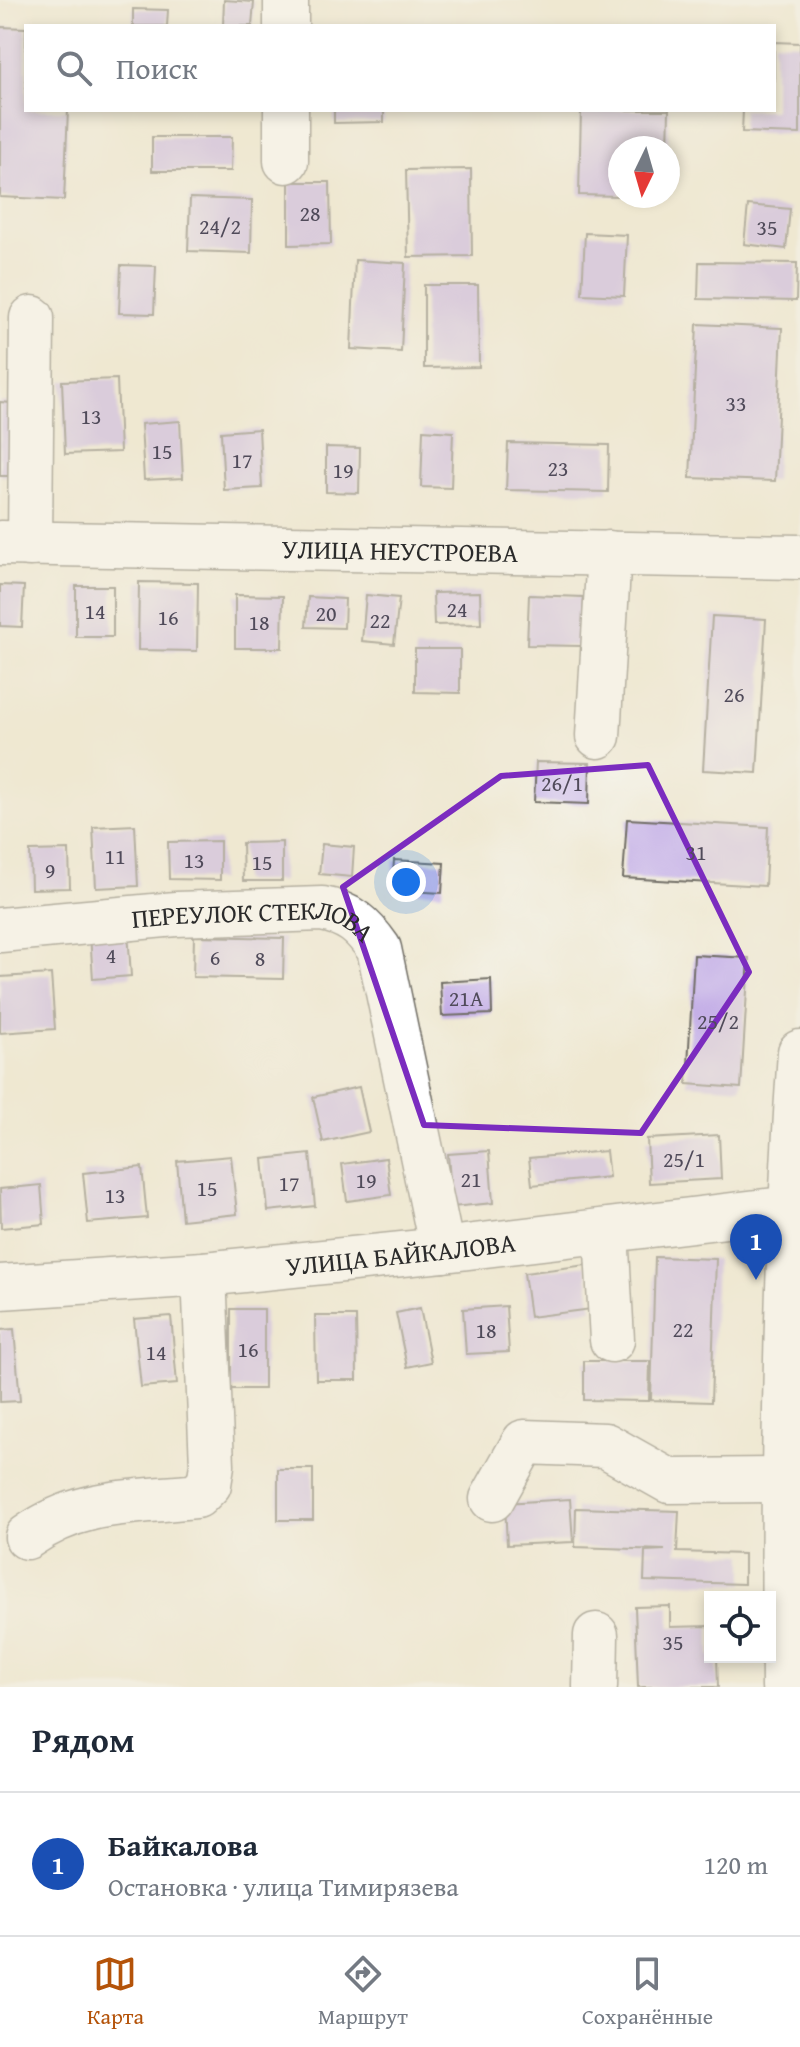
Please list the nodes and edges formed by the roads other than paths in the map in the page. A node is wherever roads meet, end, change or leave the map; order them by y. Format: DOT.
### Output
graph roads {
  1 [pos="286,0"];
  2 [pos="286,24"];
  3 [pos="286,112"];
  4 [pos="286,161"];
  5 [pos="32,318"];
  6 [pos="15,543"];
  7 [pos="609,553"];
  8 [pos="800,557"];
  9 [pos="598,736"];
  10 [pos="0,930"];
  11 [pos="800,1052"];
  12 [pos="795,1207"];
  13 [pos="606,1232"];
  14 [pos="442,1250"];
  15 [pos="204,1274"];
  16 [pos="0,1287"];
  17 [pos="612,1340"];
  18 [pos="782,1480"];
  19 [pos="492,1499"];
  20 [pos="27,1537"];
  21 [pos="596,1635"];
  22 [pos="595,1687"];
  23 [pos="784,1687"];
  1 -- 2 [label="street"];
  3 -- 4 [label="street"];
  5 -- 6 [label="street"];
  6 -- 7 [label="street, УЛИЦА НЕУСТРОЕВА"];
  7 -- 8 [label="street, УЛИЦА НЕУСТРОЕВА"];
  7 -- 9 [label="street"];
  10 -- 14 [label="street, ПЕРЕУЛОК СТЕКЛОВА"];
  11 -- 12 [label="street"];
  12 -- 13 [label="street, УЛИЦА БАЙКАЛОВА"];
  12 -- 18 [label="street"];
  13 -- 14 [label="street, УЛИЦА БАЙКАЛОВА"];
  13 -- 17 [label="street"];
  14 -- 15 [label="street, УЛИЦА БАЙКАЛОВА"];
  15 -- 16 [label="street, УЛИЦА БАЙКАЛОВА"];
  15 -- 20 [label="street"];
  18 -- 19 [label="street"];
  18 -- 23 [label="street"];
  21 -- 22 [label="street"];
}
